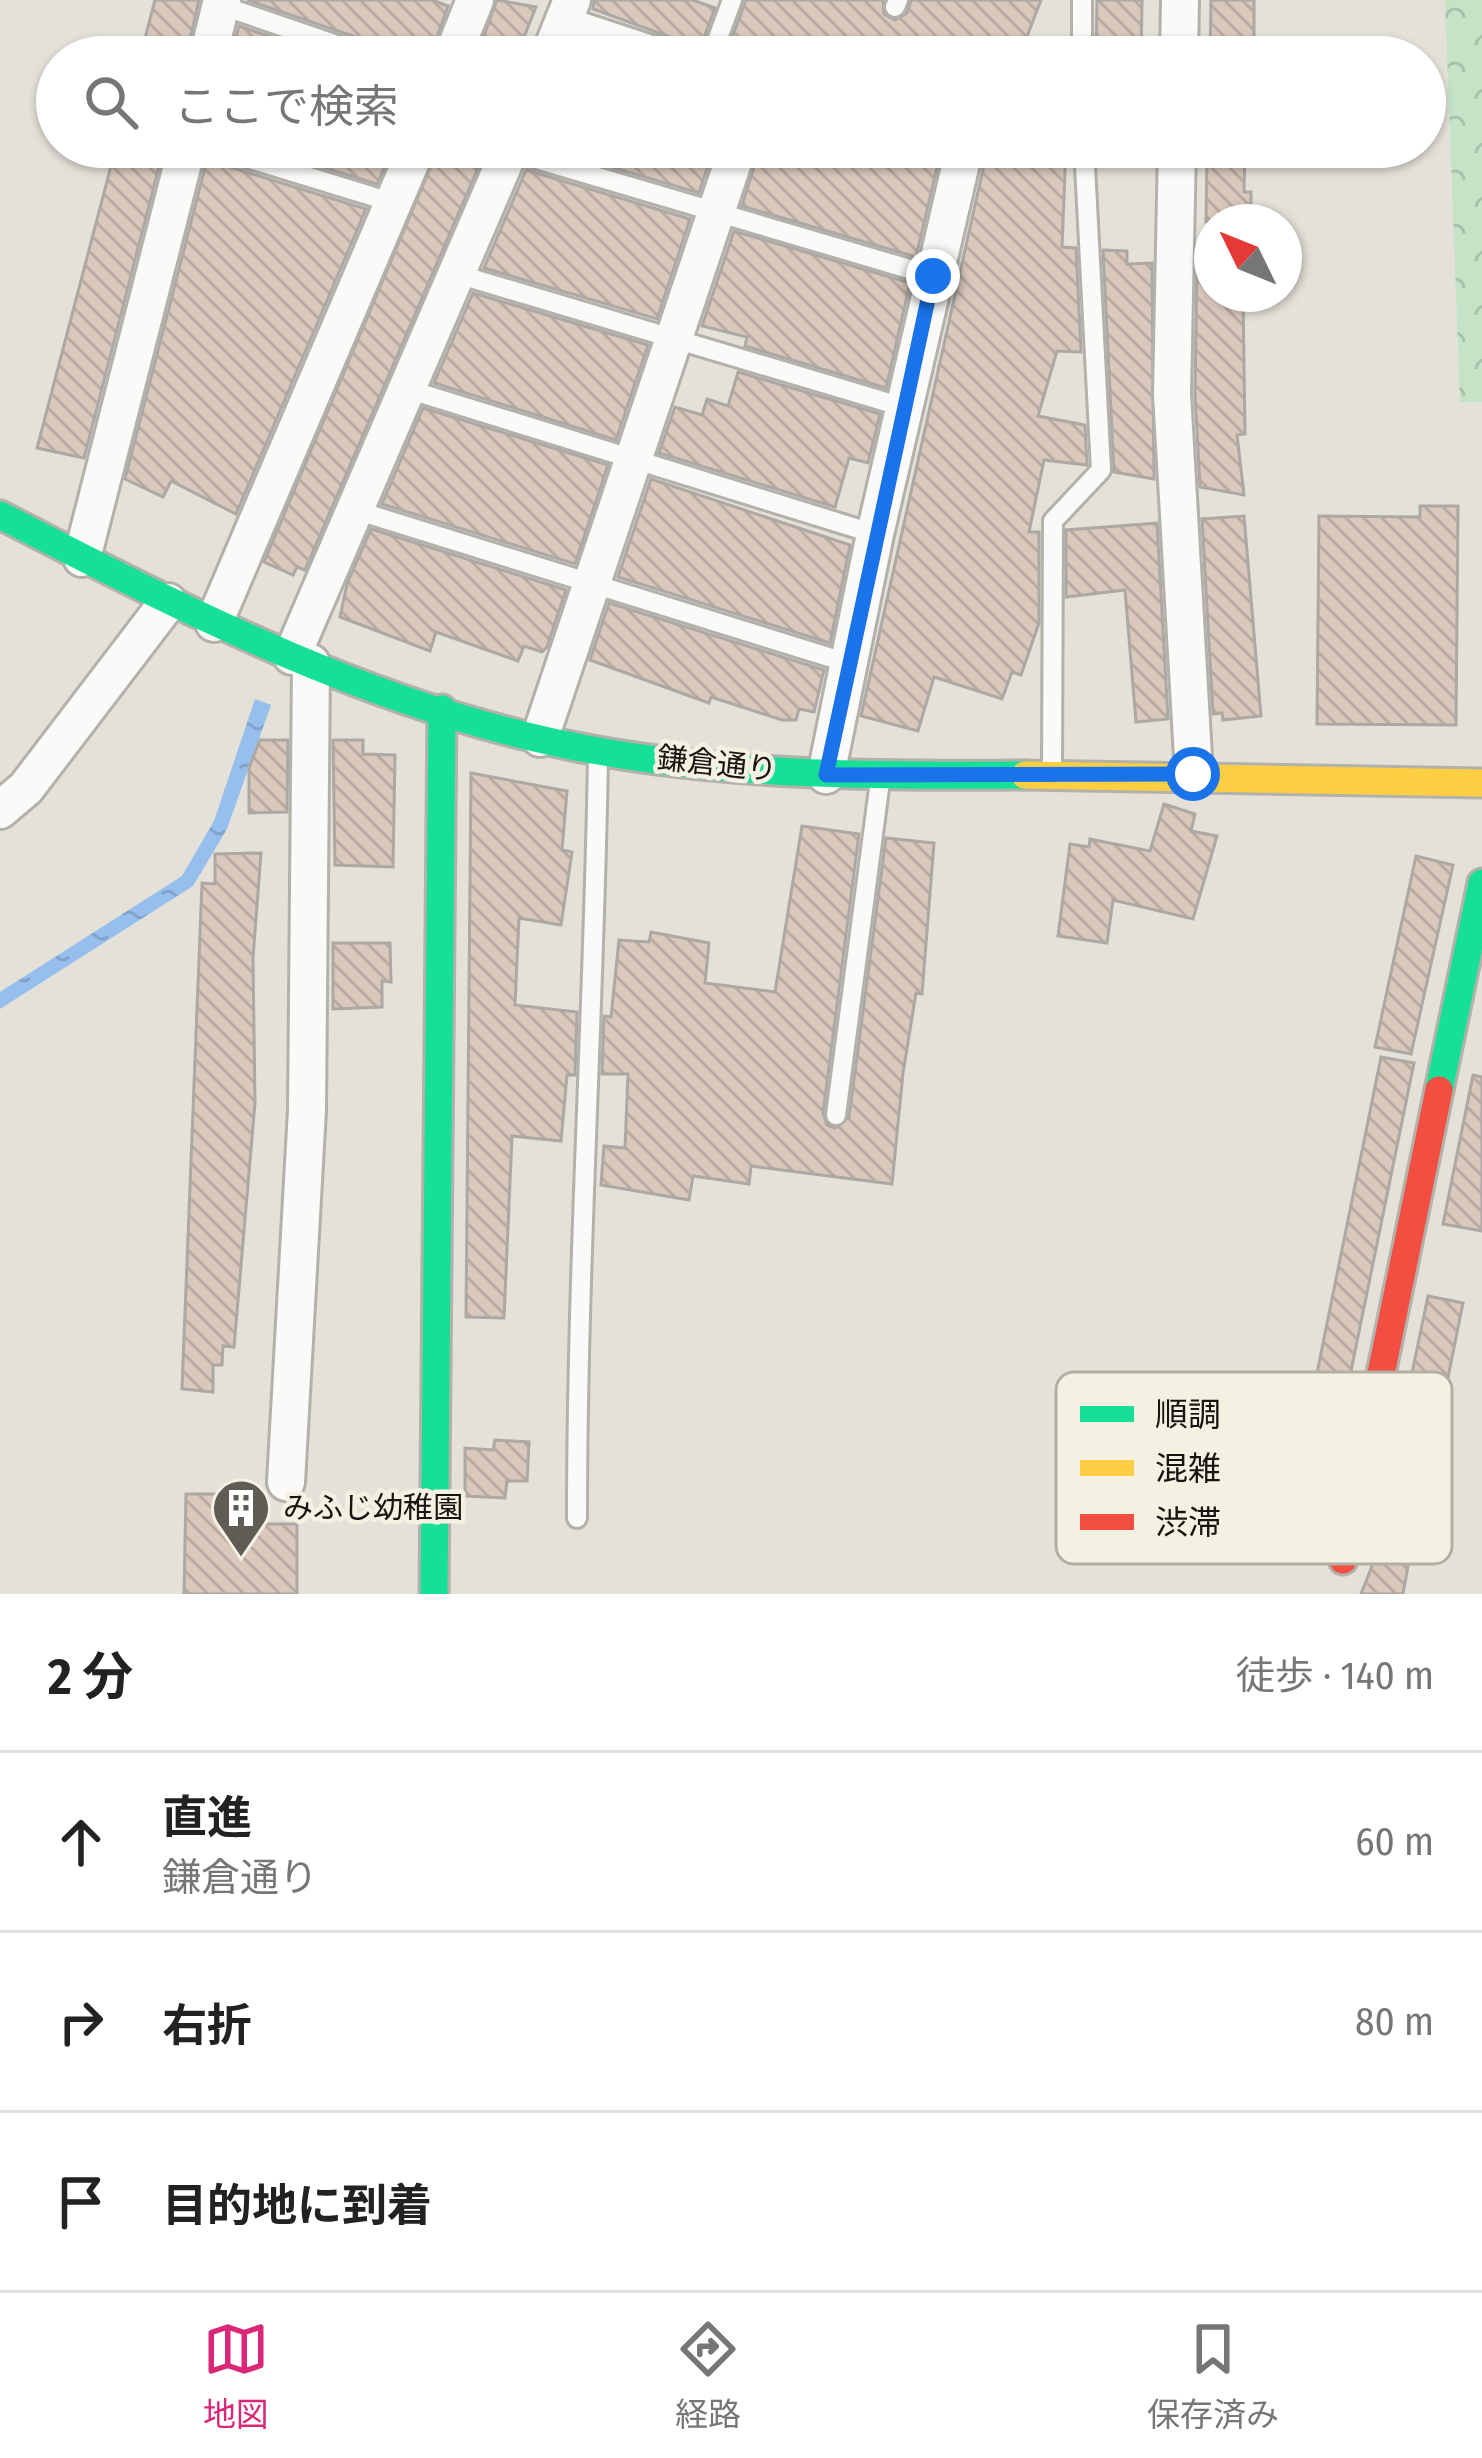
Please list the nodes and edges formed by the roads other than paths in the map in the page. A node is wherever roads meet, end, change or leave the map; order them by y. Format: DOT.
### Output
graph roads {
  1 [pos="475,0"];
  2 [pos="732,0"];
  3 [pos="1082,0"];
  4 [pos="1180,0"];
  5 [pos="221,3"];
  6 [pos="561,27"];
  7 [pos="213,36"];
  8 [pos="313,36"];
  9 [pos="460,36"];
  10 [pos="591,36"];
  11 [pos="719,36"];
  12 [pos="1082,36"];
  13 [pos="1179,36"];
  14 [pos="183,168"];
  15 [pos="280,168"];
  16 [pos="408,168"];
  17 [pos="502,168"];
  18 [pos="571,168"];
  19 [pos="731,168"];
  20 [pos="960,168"];
  21 [pos="1085,168"];
  22 [pos="1177,168"];
  23 [pos="394,203"];
  24 [pos="715,213"];
  25 [pos="457,274"];
  26 [pos="933,276"];
  27 [pos="673,337"];
  28 [pos="407,389"];
  29 [pos="903,407"];
  30 [pos="632,459"];
  31 [pos="355,510"];
  32 [pos="0,515"];
  33 [pos="874,534"];
  34 [pos="82,558"];
  35 [pos="590,585"];
  36 [pos="168,602"];
  37 [pos="214,623"];
  38 [pos="302,659"];
  39 [pos="848,663"];
  40 [pos="442,710"];
  41 [pos="540,738"];
  42 [pos="598,751"];
  43 [pos="1193,774"];
  44 [pos="826,775"];
  45 [pos="881,775"];
  46 [pos="1052,775"];
  47 [pos="1482,783"];
  48 [pos="0,810"];
  49 [pos="1482,883"];
  50 [pos="836,1115"];
  51 [pos="1382,1372"];
  52 [pos="286,1482"];
  53 [pos="577,1518"];
  54 [pos="434,1594"];
  1 -- 9 [label="street"];
  2 -- 11 [label="lane"];
  3 -- 12 [label="lane"];
  4 -- 13 [label="street"];
  5 -- 7 [label="street"];
  5 -- 8 [label="lane"];
  6 -- 10 [label="street"];
  14 -- 34 [label="street"];
  15 -- 23 [label="lane"];
  16 -- 23 [label="street"];
  17 -- 25 [label="street"];
  18 -- 24 [label="lane"];
  19 -- 24 [label="street"];
  20 -- 26 [label="street"];
  21 -- 46 [label="lane"];
  22 -- 43 [label="street"];
  23 -- 37 [label="street"];
  24 -- 26 [label="lane"];
  24 -- 27 [label="street"];
  25 -- 27 [label="lane"];
  25 -- 28 [label="street"];
  26 -- 29 [label="street"];
  27 -- 29 [label="lane"];
  27 -- 30 [label="street"];
  28 -- 30 [label="lane"];
  28 -- 31 [label="street"];
  29 -- 33 [label="street"];
  30 -- 33 [label="lane"];
  30 -- 35 [label="street"];
  31 -- 35 [label="lane"];
  31 -- 38 [label="street"];
  32 -- 34 [label="street, 鎌倉通り"];
  33 -- 39 [label="street"];
  34 -- 36 [label="street, 鎌倉通り"];
  35 -- 39 [label="lane"];
  35 -- 41 [label="street"];
  36 -- 37 [label="street, 鎌倉通り"];
  36 -- 48 [label="street"];
  37 -- 38 [label="street, 鎌倉通り"];
  38 -- 40 [label="street, 鎌倉通り"];
  38 -- 52 [label="street"];
  39 -- 44 [label="street"];
  40 -- 41 [label="street, 鎌倉通り"];
  40 -- 54 [label="street"];
  41 -- 42 [label="street, 鎌倉通り"];
  42 -- 44 [label="street, 鎌倉通り"];
  42 -- 53 [label="lane"];
  43 -- 46 [label="street, 鎌倉通り"];
  43 -- 47 [label="street, 鎌倉通り"];
  44 -- 45 [label="street, 鎌倉通り"];
  45 -- 46 [label="street, 鎌倉通り"];
  45 -- 50 [label="lane"];
  49 -- 51 [label="street"];
}
